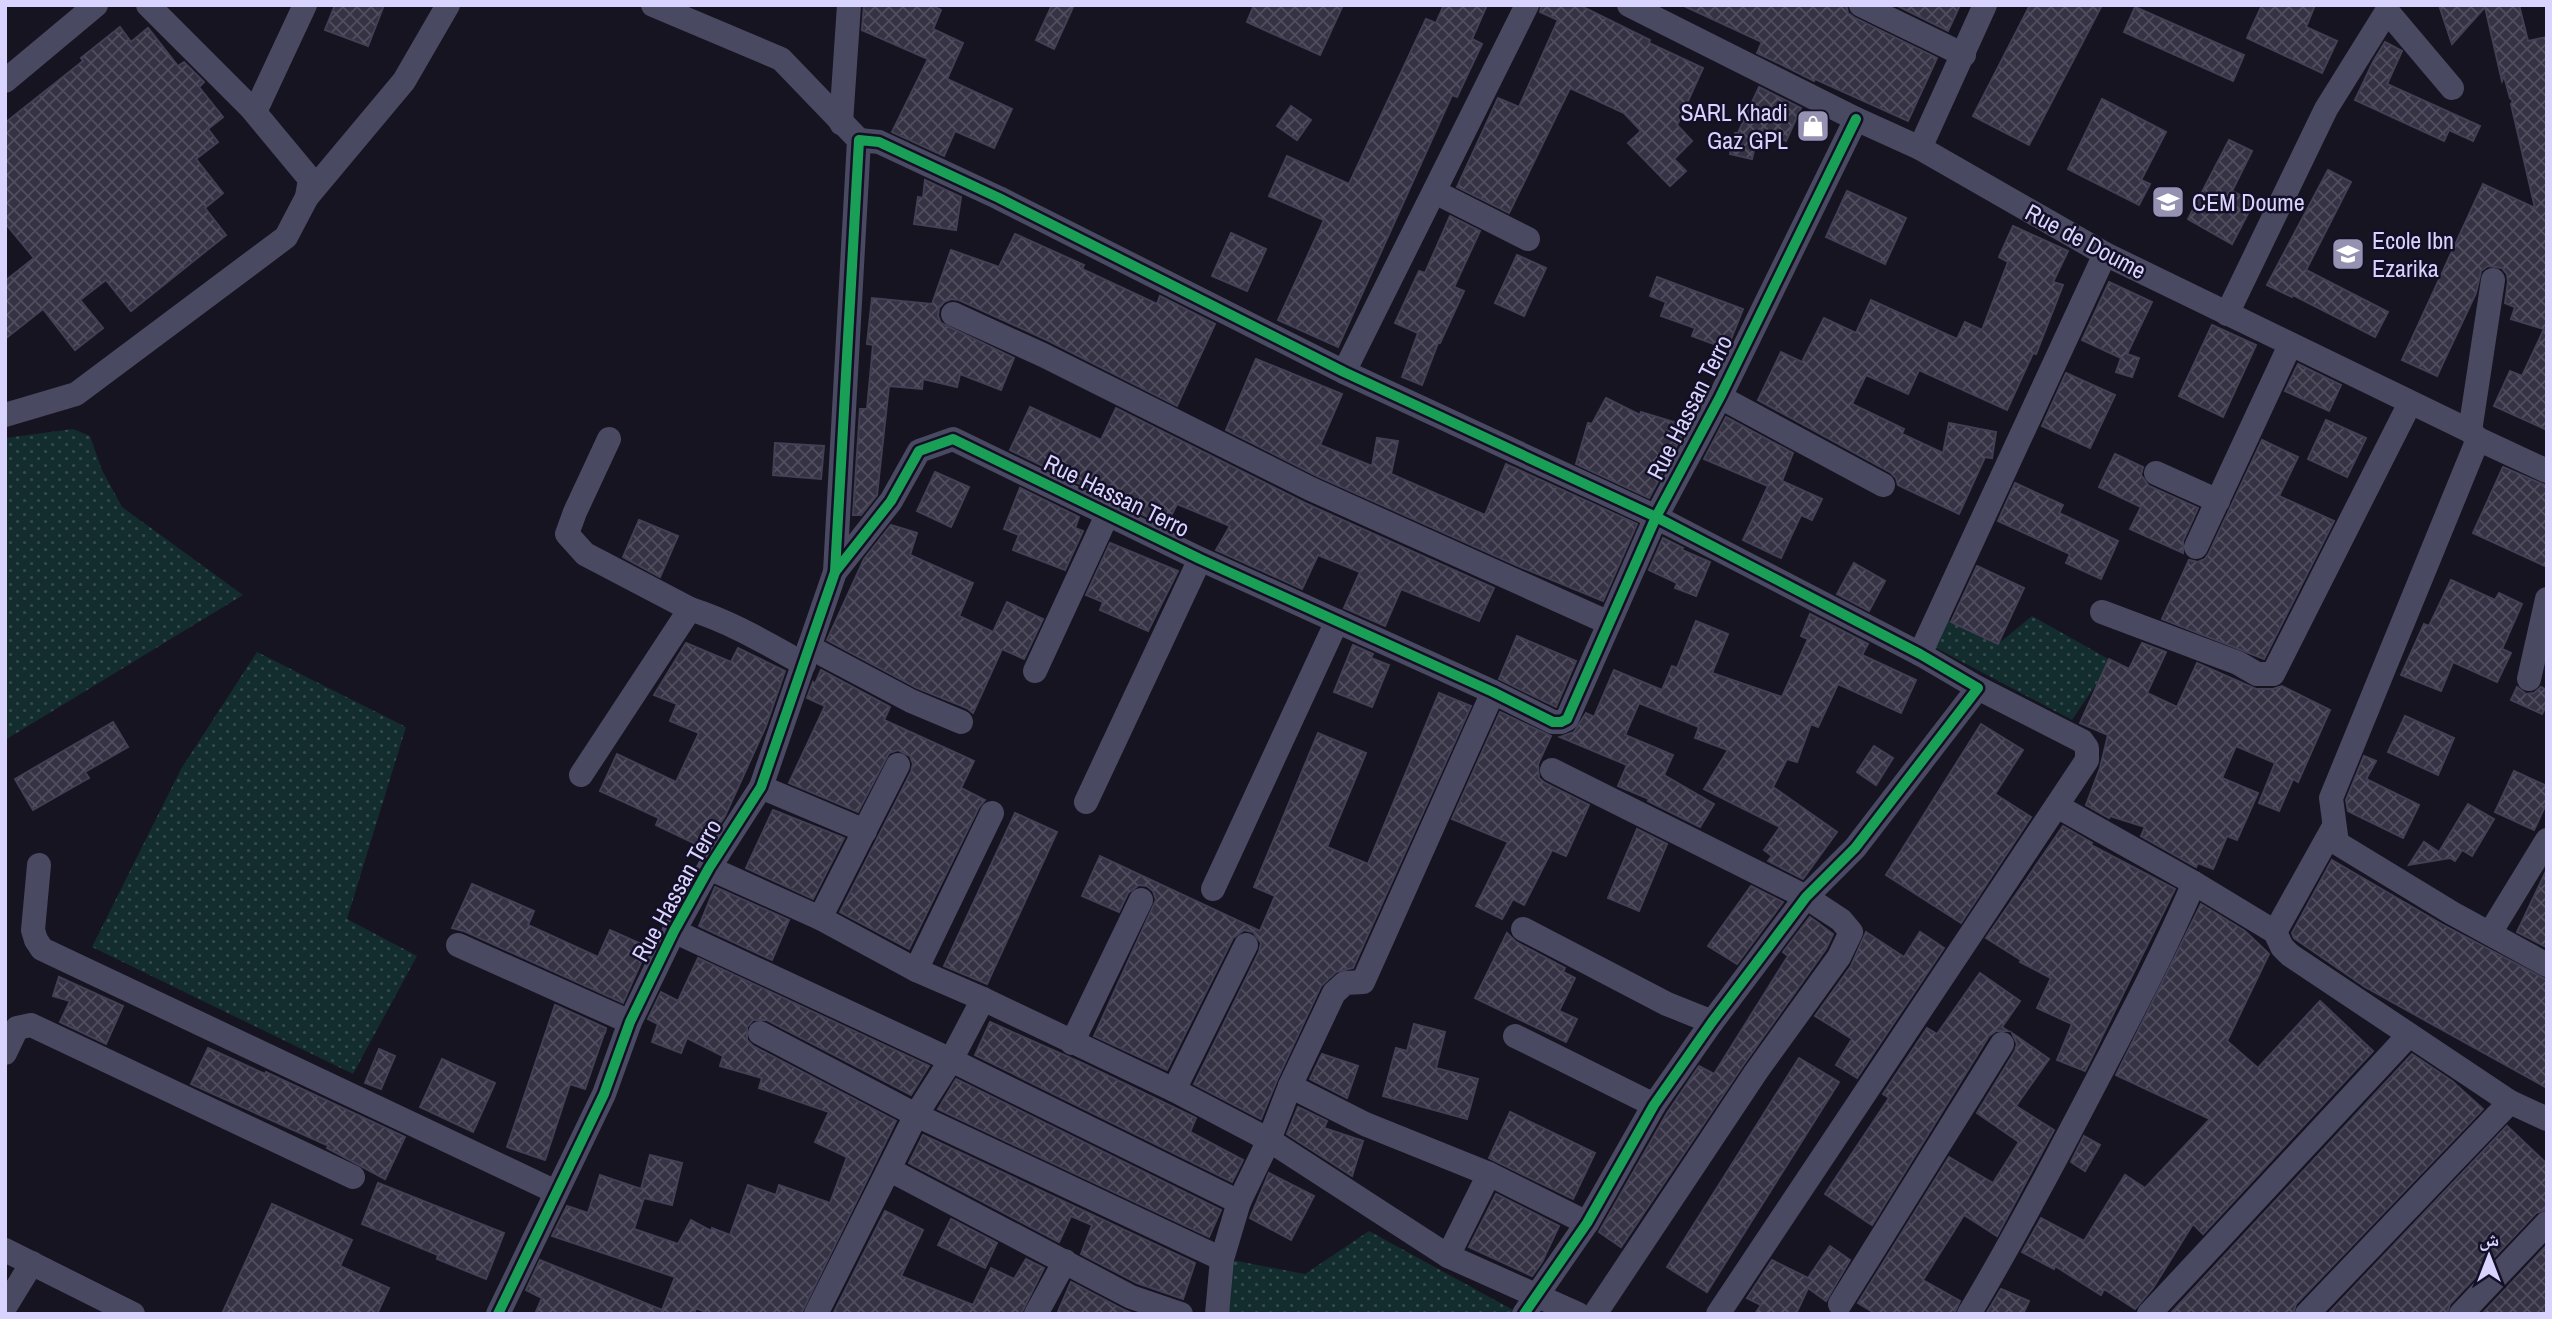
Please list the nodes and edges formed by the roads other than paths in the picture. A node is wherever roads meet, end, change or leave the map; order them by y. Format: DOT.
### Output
graph roads {
  1 [pos="96,5"];
  2 [pos="148,5"];
  3 [pos="305,5"];
  4 [pos="448,5"];
  5 [pos="653,5"];
  6 [pos="849,5"];
  7 [pos="1527,5"];
  8 [pos="1629,5"];
  9 [pos="1861,5"];
  10 [pos="1985,5"];
  11 [pos="1964,55"];
  12 [pos="5,81"];
  13 [pos="2452,88"];
  14 [pos="255,112"];
  15 [pos="1856,119"];
  16 [pos="850,132"];
  17 [pos="1920,148"];
  18 [pos="1434,192"];
  19 [pos="307,197"];
  20 [pos="1528,239"];
  21 [pos="2105,254"];
  22 [pos="2493,280"];
  23 [pos="953,314"];
  24 [pos="2227,314"];
  25 [pos="2290,345"];
  26 [pos="1344,372"];
  27 [pos="1720,397"];
  28 [pos="2410,403"];
  29 [pos="5,415"];
  30 [pos="2474,435"];
  31 [pos="609,439"];
  32 [pos="2547,471"];
  33 [pos="2156,473"];
  34 [pos="1883,485"];
  35 [pos="2218,501"];
  36 [pos="1108,513"];
  37 [pos="1656,517"];
  38 [pos="2196,547"];
  39 [pos="1200,559"];
  40 [pos="835,572"];
  41 [pos="2547,599"];
  42 [pos="690,609"];
  43 [pos="2102,612"];
  44 [pos="1337,621"];
  45 [pos="1609,623"];
  46 [pos="1920,654"];
  47 [pos="806,655"];
  48 [pos="1035,671"];
  49 [pos="2529,679"];
  50 [pos="1978,688"];
  51 [pos="1493,692"];
  52 [pos="961,722"];
  53 [pos="898,765"];
  54 [pos="1552,770"];
  55 [pos="581,775"];
  56 [pos="761,787"];
  57 [pos="1086,802"];
  58 [pos="2057,806"];
  59 [pos="992,813"];
  60 [pos="2333,828"];
  61 [pos="865,831"];
  62 [pos="2547,840"];
  63 [pos="39,865"];
  64 [pos="709,867"];
  65 [pos="2194,883"];
  66 [pos="1213,889"];
  67 [pos="1806,897"];
  68 [pos="1140,900"];
  69 [pos="820,918"];
  70 [pos="1523,929"];
  71 [pos="674,931"];
  72 [pos="2275,932"];
  73 [pos="2490,933"];
  74 [pos="458,945"];
  75 [pos="1245,945"];
  76 [pos="2547,965"];
  77 [pos="916,970"];
  78 [pos="983,999"];
  79 [pos="630,1021"];
  80 [pos="1712,1022"];
  81 [pos="760,1033"];
  82 [pos="2409,1035"];
  83 [pos="1515,1036"];
  84 [pos="1072,1043"];
  85 [pos="7,1044"];
  86 [pos="2001,1044"];
  87 [pos="951,1060"];
  88 [pos="1290,1086"];
  89 [pos="1174,1090"];
  90 [pos="2510,1102"];
  91 [pos="1654,1105"];
  92 [pos="916,1115"];
  93 [pos="2546,1117"];
  94 [pos="1269,1140"];
  95 [pos="890,1170"];
  96 [pos="1489,1174"];
  97 [pos="353,1177"];
  98 [pos="556,1192"];
  99 [pos="1240,1202"];
  100 [pos="1587,1223"];
  101 [pos="2547,1223"];
  102 [pos="5,1250"];
  103 [pos="1448,1256"];
  104 [pos="1222,1259"];
  105 [pos="1065,1261"];
  106 [pos="32,1263"];
  107 [pos="1530,1305"];
  108 [pos="5,1307"];
  109 [pos="1843,1310"];
  110 [pos="133,1314"];
  111 [pos="498,1314"];
  112 [pos="816,1314"];
  113 [pos="1036,1314"];
  114 [pos="1181,1314"];
  115 [pos="1217,1314"];
  116 [pos="1578,1314"];
  117 [pos="1595,1314"];
  118 [pos="1718,1314"];
  119 [pos="1969,1314"];
  120 [pos="2149,1314"];
  121 [pos="2307,1314"];
  122 [pos="2461,1314"];
  1 -- 12 [label="street"];
  2 -- 14 [label="street"];
  3 -- 14 [label="street"];
  4 -- 19 [label="street"];
  5 -- 16 [label="street"];
  6 -- 16 [label="street"];
  7 -- 18 [label="street"];
  8 -- 15 [label="street, Rue de Doume"];
  9 -- 11 [label="street"];
  10 -- 11 [label="street"];
  11 -- 17 [label="street"];
  13 -- 24 [label="street"];
  14 -- 19 [label="street"];
  15 -- 17 [label="street, Rue de Doume"];
  15 -- 27 [label="street, Rue Hassan Terro"];
  16 -- 26 [label="street"];
  16 -- 40 [label="street"];
  17 -- 21 [label="street, Rue de Doume"];
  18 -- 20 [label="street"];
  18 -- 26 [label="street"];
  19 -- 29 [label="street"];
  21 -- 24 [label="street, Rue de Doume"];
  21 -- 46 [label="street"];
  22 -- 30 [label="street"];
  23 -- 45 [label="street"];
  24 -- 25 [label="street, Rue de Doume"];
  25 -- 28 [label="street, Rue de Doume"];
  25 -- 35 [label="street"];
  26 -- 37 [label="street"];
  27 -- 34 [label="street"];
  27 -- 37 [label="street, Rue Hassan Terro"];
  28 -- 30 [label="street, Rue de Doume"];
  28 -- 43 [label="street"];
  30 -- 32 [label="street, Rue de Doume"];
  30 -- 60 [label="street"];
  31 -- 42 [label="street"];
  33 -- 35 [label="street"];
  35 -- 38 [label="street"];
  36 -- 39 [label="street, Rue Hassan Terro"];
  36 -- 40 [label="street, Rue Hassan Terro"];
  36 -- 48 [label="street"];
  37 -- 45 [label="street, Rue Hassan Terro"];
  37 -- 46 [label="street"];
  39 -- 44 [label="street, Rue Hassan Terro"];
  39 -- 57 [label="street"];
  40 -- 47 [label="street, Rue Hassan Terro"];
  41 -- 49 [label="street"];
  42 -- 47 [label="street"];
  42 -- 55 [label="street"];
  44 -- 51 [label="street, Rue Hassan Terro"];
  44 -- 66 [label="street"];
  45 -- 51 [label="street, Rue Hassan Terro"];
  46 -- 50 [label="street"];
  47 -- 52 [label="street"];
  47 -- 56 [label="street, Rue Hassan Terro"];
  50 -- 58 [label="street"];
  50 -- 67 [label="street"];
  51 -- 88 [label="street"];
  53 -- 61 [label="street"];
  54 -- 67 [label="street"];
  56 -- 61 [label="street"];
  56 -- 64 [label="street, Rue Hassan Terro"];
  58 -- 65 [label="street"];
  58 -- 118 [label="street"];
  59 -- 77 [label="street"];
  60 -- 72 [label="street"];
  60 -- 73 [label="street"];
  61 -- 69 [label="street"];
  62 -- 73 [label="street"];
  63 -- 98 [label="street"];
  64 -- 69 [label="street"];
  64 -- 71 [label="street, Rue Hassan Terro"];
  65 -- 72 [label="street"];
  65 -- 119 [label="street"];
  67 -- 80 [label="street"];
  67 -- 117 [label="street"];
  68 -- 84 [label="street"];
  69 -- 77 [label="street"];
  70 -- 80 [label="street"];
  71 -- 79 [label="street, Rue Hassan Terro"];
  71 -- 87 [label="street"];
  72 -- 82 [label="street"];
  73 -- 76 [label="street"];
  74 -- 79 [label="street"];
  75 -- 89 [label="street"];
  77 -- 78 [label="street"];
  78 -- 84 [label="street"];
  78 -- 87 [label="street"];
  79 -- 98 [label="street, Rue Hassan Terro"];
  80 -- 91 [label="street"];
  81 -- 92 [label="street"];
  82 -- 90 [label="street"];
  82 -- 120 [label="street"];
  83 -- 91 [label="street"];
  84 -- 89 [label="street"];
  85 -- 97 [label="street"];
  86 -- 109 [label="street"];
  87 -- 92 [label="street"];
  87 -- 99 [label="street"];
  88 -- 94 [label="street"];
  88 -- 96 [label="street"];
  89 -- 94 [label="street"];
  90 -- 93 [label="street"];
  90 -- 121 [label="street"];
  91 -- 100 [label="street"];
  92 -- 95 [label="street"];
  92 -- 104 [label="street"];
  94 -- 99 [label="street"];
  94 -- 103 [label="street"];
  95 -- 105 [label="street"];
  95 -- 112 [label="street"];
  96 -- 100 [label="street"];
  96 -- 103 [label="street"];
  98 -- 111 [label="street, Rue Hassan Terro"];
  99 -- 104 [label="street"];
  100 -- 107 [label="street"];
  101 -- 122 [label="street"];
  102 -- 106 [label="street"];
  103 -- 107 [label="street"];
  104 -- 115 [label="street"];
  105 -- 113 [label="street"];
  105 -- 114 [label="street"];
  106 -- 108 [label="street"];
  106 -- 110 [label="street"];
  107 -- 116 [label="street"];
}
